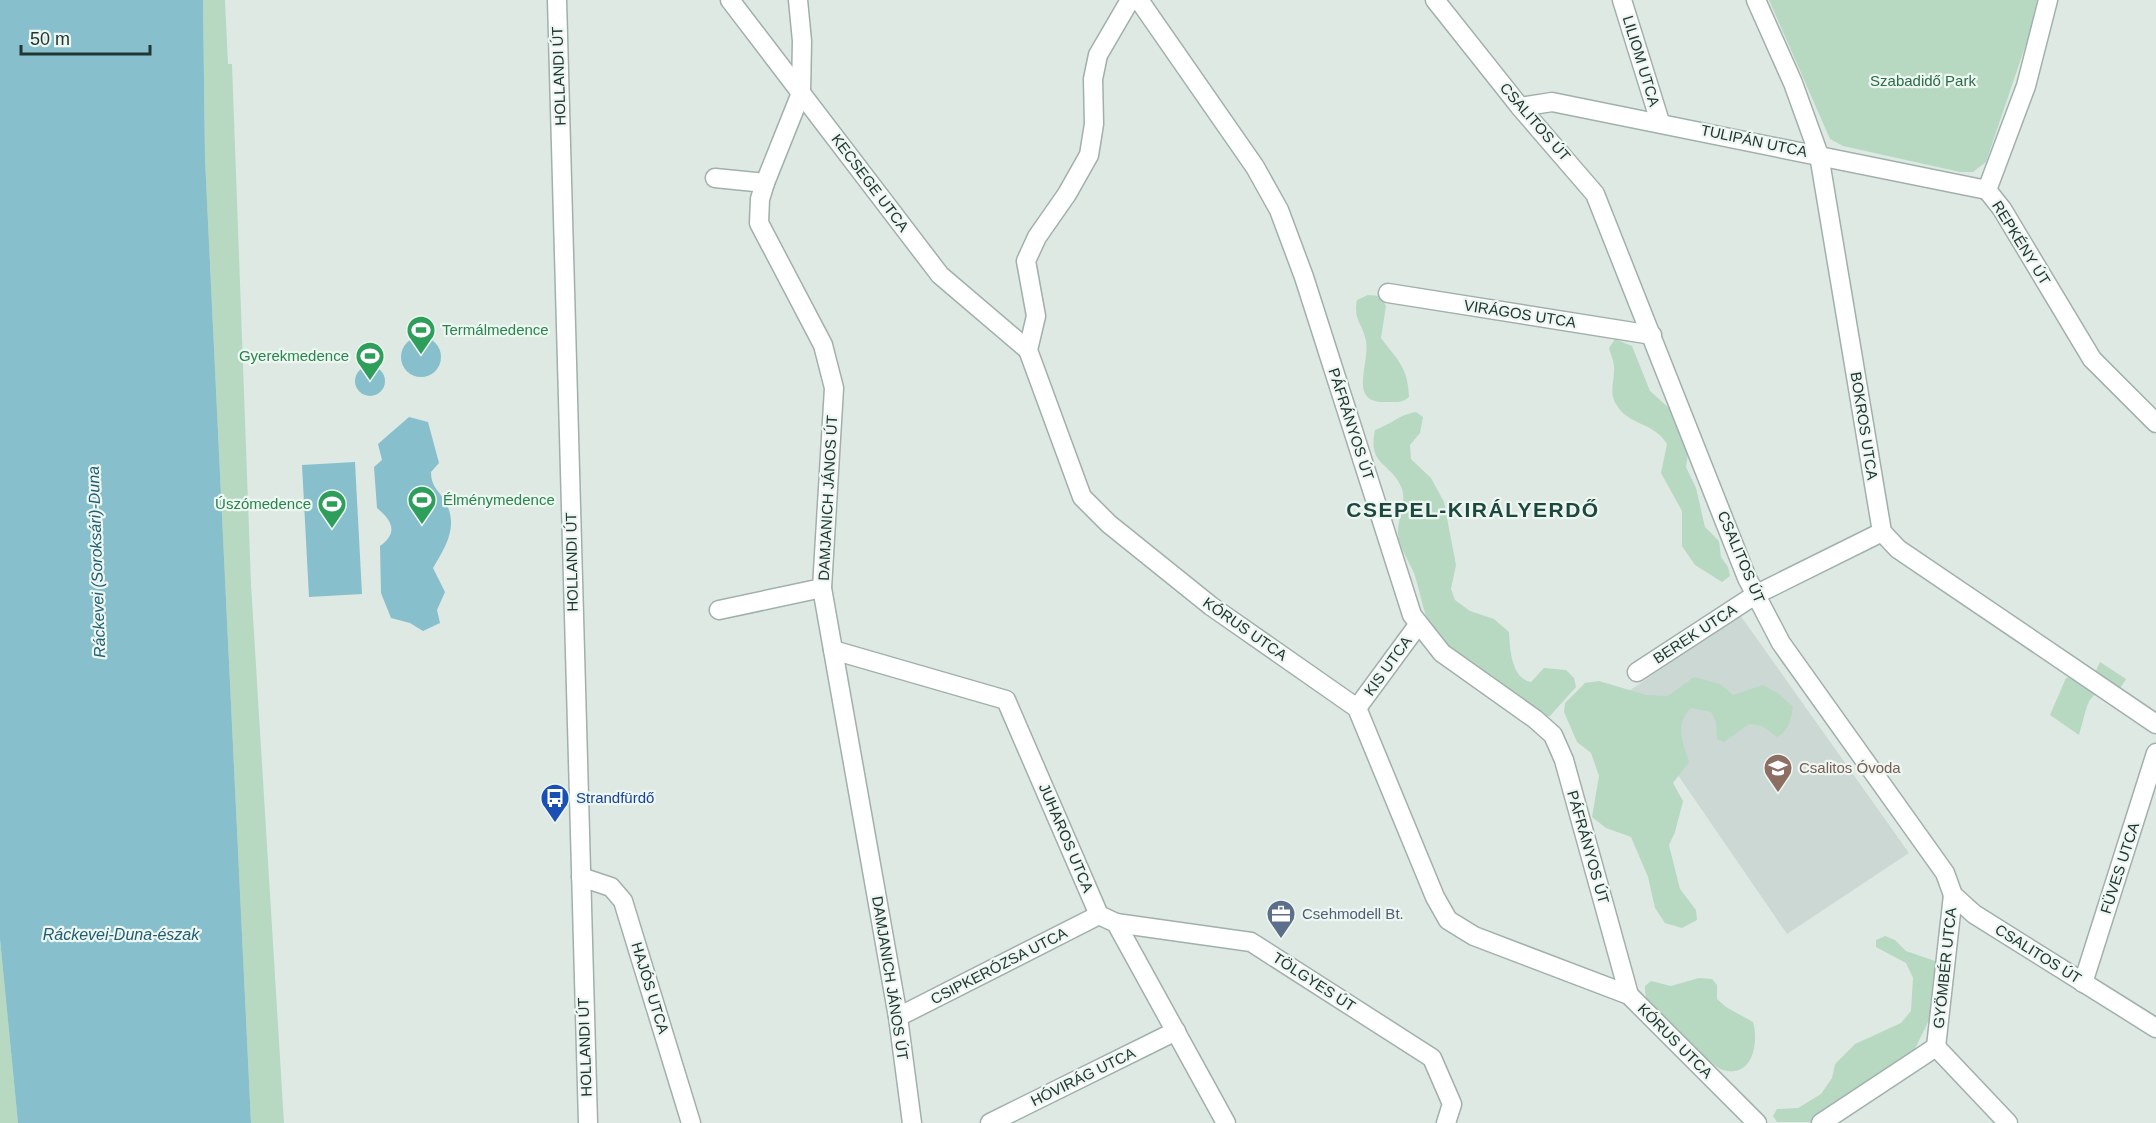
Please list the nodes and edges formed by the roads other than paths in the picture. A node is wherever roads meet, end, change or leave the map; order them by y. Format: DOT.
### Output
graph roads {
  1 [pos="557,0"];
  2 [pos="730,0"];
  3 [pos="798,0"];
  4 [pos="1130,0"];
  5 [pos="1139,0"];
  6 [pos="1435,0"];
  7 [pos="1622,0"];
  8 [pos="1755,0"];
  9 [pos="2048,0"];
  10 [pos="801,93"];
  11 [pos="1520,107"];
  12 [pos="1660,122"];
  13 [pos="1820,155"];
  14 [pos="715,178"];
  15 [pos="765,183"];
  16 [pos="1987,190"];
  17 [pos="1388,293"];
  18 [pos="1652,335"];
  19 [pos="1028,350"];
  20 [pos="2156,423"];
  21 [pos="1882,532"];
  22 [pos="822,588"];
  23 [pos="1755,595"];
  24 [pos="719,610"];
  25 [pos="1418,624"];
  26 [pos="833,650"];
  27 [pos="1638,672"];
  28 [pos="1357,708"];
  29 [pos="2156,724"];
  30 [pos="2156,753"];
  31 [pos="580,877"];
  32 [pos="1953,895"];
  33 [pos="1099,915"];
  34 [pos="1116,923"];
  35 [pos="2083,983"];
  36 [pos="1629,995"];
  37 [pos="898,1017"];
  38 [pos="2156,1028"];
  39 [pos="1176,1030"];
  40 [pos="1936,1047"];
  41 [pos="588,1123"];
  42 [pos="691,1123"];
  43 [pos="912,1123"];
  44 [pos="990,1123"];
  45 [pos="1226,1123"];
  46 [pos="1446,1123"];
  47 [pos="1757,1123"];
  48 [pos="1821,1123"];
  49 [pos="2008,1123"];
  1 -- 31 [label="street, HOLLANDI ÚT"];
  2 -- 10 [label="street, KECSEGE UTCA"];
  3 -- 10 [label="street, DAMJANICH JÁNOS ÚT"];
  4 -- 19 [label="street"];
  5 -- 25 [label="street, PÁFRÁNYOS ÚT"];
  6 -- 11 [label="street, CSALITOS ÚT"];
  7 -- 12 [label="street, LILIOM UTCA"];
  8 -- 13 [label="street, BOKROS UTCA"];
  9 -- 16 [label="street, REPKÉNY ÚT"];
  10 -- 15 [label="street, DAMJANICH JÁNOS ÚT"];
  10 -- 19 [label="street, KECSEGE UTCA"];
  11 -- 12 [label="street, TULIPÁN UTCA"];
  11 -- 18 [label="street, CSALITOS ÚT"];
  12 -- 13 [label="street, TULIPÁN UTCA"];
  13 -- 16 [label="street, TULIPÁN UTCA"];
  13 -- 21 [label="street, BOKROS UTCA"];
  14 -- 15 [label="street"];
  15 -- 22 [label="street, DAMJANICH JÁNOS ÚT"];
  16 -- 20 [label="street, REPKÉNY ÚT"];
  17 -- 18 [label="street, VIRÁGOS UTCA"];
  18 -- 23 [label="street, CSALITOS ÚT"];
  19 -- 28 [label="street, KÓRUS UTCA"];
  21 -- 23 [label="street, BEREK UTCA"];
  21 -- 29 [label="street"];
  22 -- 24 [label="street"];
  22 -- 26 [label="street, DAMJANICH JÁNOS ÚT"];
  23 -- 27 [label="street, BEREK UTCA"];
  23 -- 32 [label="street, CSALITOS ÚT"];
  25 -- 28 [label="street, KIS UTCA"];
  25 -- 36 [label="street, PÁFRÁNYOS ÚT"];
  26 -- 33 [label="street, JUHAROS UTCA"];
  26 -- 37 [label="street, DAMJANICH JÁNOS ÚT"];
  28 -- 36 [label="street, KÓRUS UTCA"];
  30 -- 35 [label="street, FÜVES UTCA"];
  31 -- 41 [label="street, HOLLANDI ÚT"];
  31 -- 42 [label="street, HAJÓS UTCA"];
  32 -- 35 [label="street, CSALITOS ÚT"];
  32 -- 40 [label="street, GYÖMBÉR UTCA"];
  33 -- 34 [label="street"];
  33 -- 37 [label="street, CSIPKERÓZSA UTCA"];
  34 -- 39 [label="street"];
  34 -- 46 [label="street, TÖLGYES ÚT"];
  35 -- 38 [label="street, CSALITOS ÚT"];
  36 -- 47 [label="street, KÓRUS UTCA"];
  37 -- 43 [label="street, DAMJANICH JÁNOS ÚT"];
  39 -- 44 [label="street, HÓVIRÁG UTCA"];
  39 -- 45 [label="street"];
  40 -- 48 [label="street, GYÖMBÉR UTCA"];
  40 -- 49 [label="street"];
}
